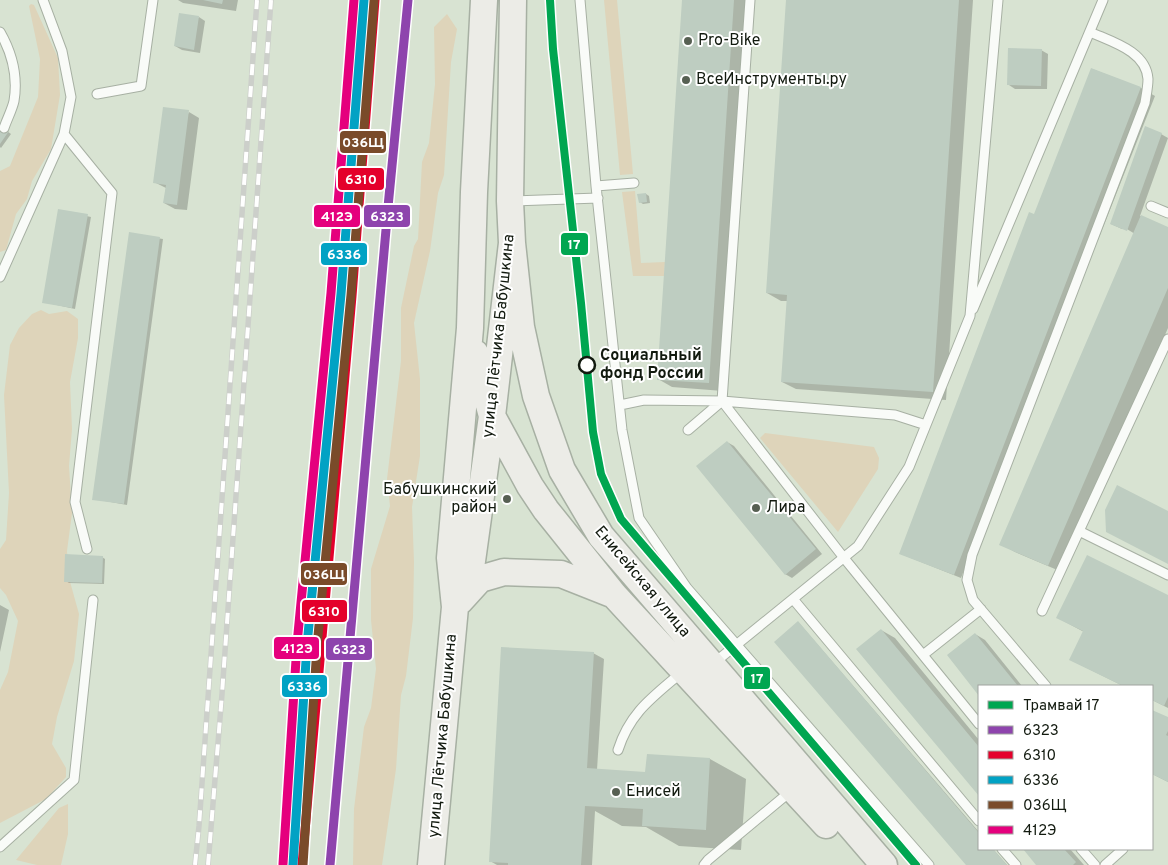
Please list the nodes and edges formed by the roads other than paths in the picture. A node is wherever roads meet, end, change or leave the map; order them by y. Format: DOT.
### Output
graph roads {
  1 [pos="43,0"];
  2 [pos="153,0"];
  3 [pos="484,0"];
  4 [pos="513,0"];
  5 [pos="580,0"];
  6 [pos="750,0"];
  7 [pos="998,0"];
  8 [pos="1103,0"];
  9 [pos="0,32"];
  10 [pos="1090,32"];
  11 [pos="97,94"];
  12 [pos="4,128"];
  13 [pos="64,134"];
  14 [pos="634,183"];
  15 [pos="596,186"];
  16 [pos="598,198"];
  17 [pos="510,201"];
  18 [pos="1151,206"];
  19 [pos="1168,213"];
  20 [pos="512,243"];
  21 [pos="0,277"];
  22 [pos="970,316"];
  23 [pos="470,328"];
  24 [pos="1168,339"];
  25 [pos="722,401"];
  26 [pos="620,405"];
  27 [pos="492,416"];
  28 [pos="926,426"];
  29 [pos="688,430"];
  30 [pos="1079,531"];
  31 [pos="87,549"];
  32 [pos="844,558"];
  33 [pos="1168,575"];
  34 [pos="614,595"];
  35 [pos="793,599"];
  36 [pos="93,600"];
  37 [pos="455,607"];
  38 [pos="981,608"];
  39 [pos="1042,611"];
  40 [pos="737,644"];
  41 [pos="923,655"];
  42 [pos="712,665"];
  43 [pos="684,671"];
  44 [pos="1045,685"];
  45 [pos="978,723"];
  46 [pos="618,750"];
  47 [pos="794,789"];
  48 [pos="978,820"];
  49 [pos="0,847"];
  50 [pos="1003,850"];
  51 [pos="1082,850"];
  52 [pos="1122,850"];
  53 [pos="431,865"];
  54 [pos="704,865"];
  55 [pos="861,865"];
  56 [pos="884,865"];
  57 [pos="929,865"];
  58 [pos="1016,865"];
  59 [pos="1095,865"];
  60 [pos="1105,865"];
  1 -- 13 [label="lane"];
  2 -- 11 [label="lane"];
  3 -- 23 [label="main road, улица Лётчика Бабушкина"];
  4 -- 17 [label="main road, улица Лётчика Бабушкина"];
  5 -- 15 [label="lane"];
  6 -- 25 [label="lane"];
  7 -- 22 [label="lane"];
  8 -- 10 [label="lane"];
  9 -- 12 [label="lane"];
  10 -- 22 [label="lane"];
  10 -- 38 [label="lane"];
  13 -- 21 [label="lane"];
  13 -- 31 [label="lane"];
  14 -- 15 [label="lane"];
  15 -- 16 [label="lane"];
  16 -- 17 [label="lane"];
  16 -- 26 [label="lane"];
  17 -- 20 [label="main road, улица Лётчика Бабушкина"];
  18 -- 19 [label="lane"];
  20 -- 27 [label="main road, улица Лётчика Бабушкина"];
  20 -- 42 [label="main road, Енисейская улица"];
  22 -- 28 [label="lane"];
  23 -- 27 [label="main road, Енисейская улица"];
  23 -- 37 [label="main road, улица Лётчика Бабушкина"];
  24 -- 30 [label="lane"];
  25 -- 26 [label="lane"];
  25 -- 28 [label="lane"];
  25 -- 29 [label="lane"];
  25 -- 32 [label="lane"];
  26 -- 40 [label="lane"];
  27 -- 34 [label="main road, Енисейская улица"];
  27 -- 37 [label="main road, улица Лётчика Бабушкина"];
  28 -- 32 [label="lane"];
  30 -- 33 [label="lane"];
  30 -- 39 [label="lane"];
  32 -- 35 [label="lane"];
  32 -- 41 [label="lane"];
  34 -- 37 [label="main road"];
  34 -- 43 [label="main road, Енисейская улица"];
  35 -- 40 [label="lane"];
  35 -- 48 [label="lane"];
  36 -- 49 [label="lane"];
  37 -- 53 [label="main road, улица Лётчика Бабушкина"];
  38 -- 41 [label="lane"];
  38 -- 44 [label="lane"];
  40 -- 42 [label="lane"];
  40 -- 57 [label="lane"];
  41 -- 45 [label="lane"];
  42 -- 56 [label="main road, Енисейская улица"];
  43 -- 46 [label="lane"];
  43 -- 47 [label="main road, Енисейская улица"];
  47 -- 54 [label="lane"];
  47 -- 55 [label="main road, Енисейская улица"];
  50 -- 58 [label="lane"];
  51 -- 59 [label="lane"];
  52 -- 60 [label="lane"];
}
